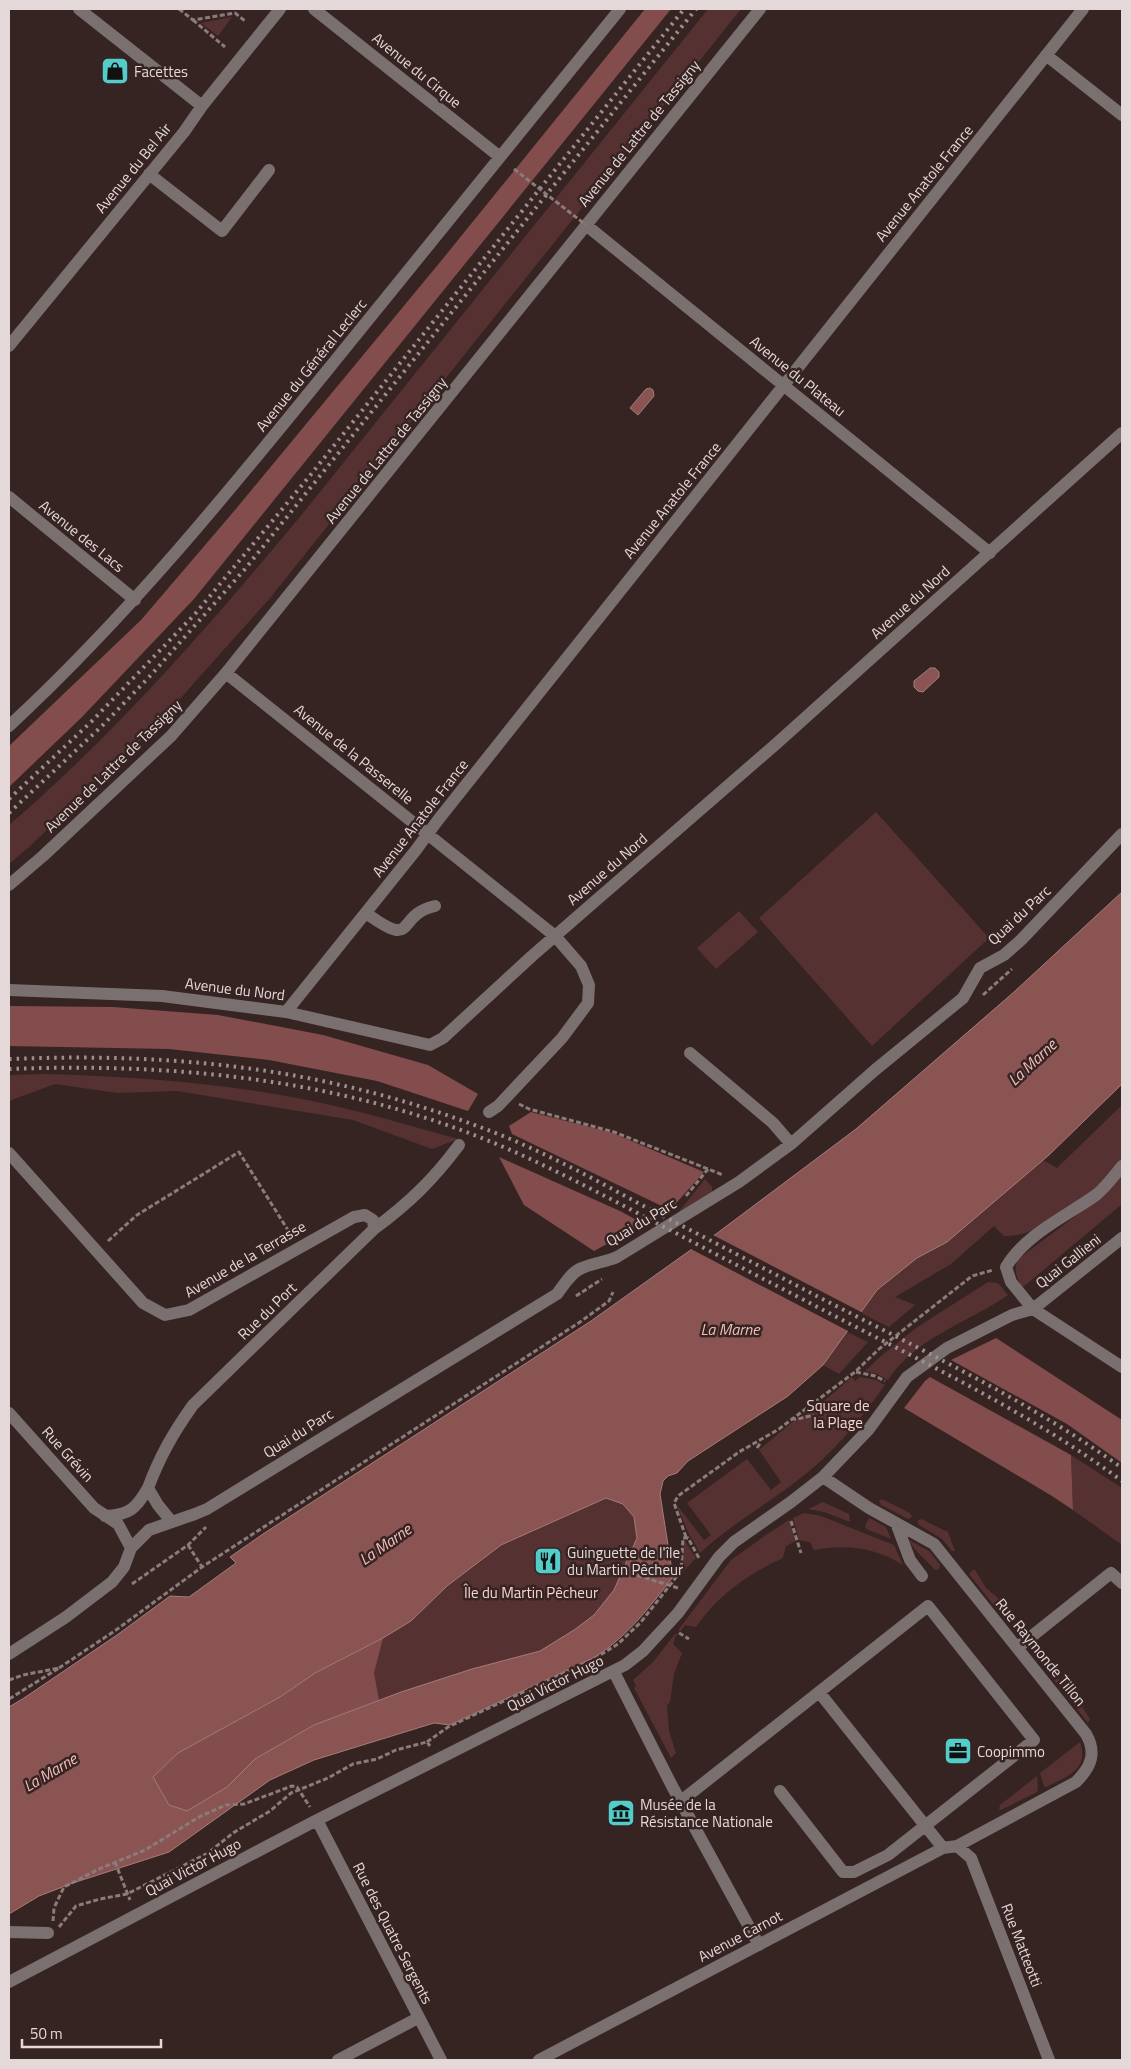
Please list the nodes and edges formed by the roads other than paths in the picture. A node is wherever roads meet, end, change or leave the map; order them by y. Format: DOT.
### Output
graph roads {
  1 [pos="79,9"];
  2 [pos="280,9"];
  3 [pos="314,9"];
  4 [pos="620,9"];
  5 [pos="760,9"];
  6 [pos="1083,9"];
  7 [pos="1046,55"];
  8 [pos="202,106"];
  9 [pos="1122,115"];
  10 [pos="500,157"];
  11 [pos="269,170"];
  12 [pos="149,174"];
  13 [pos="586,225"];
  14 [pos="9,346"];
  15 [pos="784,386"];
  16 [pos="1122,433"];
  17 [pos="9,497"];
  18 [pos="990,553"];
  19 [pos="135,600"];
  20 [pos="226,673"];
  21 [pos="9,726"];
  22 [pos="428,834"];
  23 [pos="1122,834"];
  24 [pos="9,885"];
  25 [pos="435,906"];
  26 [pos="366,912"];
  27 [pos="555,936"];
  28 [pos="9,990"];
  29 [pos="286,1012"];
  30 [pos="690,1053"];
  31 [pos="489,1112"];
  32 [pos="791,1144"];
  33 [pos="459,1145"];
  34 [pos="9,1153"];
  35 [pos="1122,1166"];
  36 [pos="374,1229"];
  37 [pos="1122,1238"];
  38 [pos="1033,1309"];
  39 [pos="1122,1367"];
  40 [pos="9,1413"];
  41 [pos="823,1477"];
  42 [pos="148,1488"];
  43 [pos="105,1516"];
  44 [pos="171,1521"];
  45 [pos="896,1523"];
  46 [pos="131,1548"];
  47 [pos="922,1576"];
  48 [pos="1122,1583"];
  49 [pos="1017,1648"];
  50 [pos="9,1654"];
  51 [pos="614,1672"];
  52 [pos="819,1692"];
  53 [pos="780,1791"];
  54 [pos="681,1801"];
  55 [pos="316,1820"];
  56 [pos="926,1826"];
  57 [pos="957,1846"];
  58 [pos="943,1848"];
  59 [pos="9,1932"];
  60 [pos="48,1933"];
  61 [pos="759,1945"];
  62 [pos="9,1982"];
  63 [pos="418,2018"];
  64 [pos="338,2060"];
  65 [pos="441,2060"];
  66 [pos="539,2060"];
  67 [pos="1049,2060"];
  1 -- 8 [label="street"];
  2 -- 8 [label="street, Avenue du Bel Air"];
  3 -- 10 [label="street, Avenue du Cirque"];
  4 -- 10 [label="street, Avenue du Général Leclerc"];
  5 -- 13 [label="street, Avenue de Lattre de Tassigny"];
  6 -- 7 [label="street, Avenue Anatole France"];
  7 -- 9 [label="street"];
  7 -- 15 [label="street, Avenue Anatole France"];
  8 -- 12 [label="street, Avenue du Bel Air"];
  10 -- 19 [label="street, Avenue du Général Leclerc"];
  11 -- 12 [label="street"];
  12 -- 14 [label="street, Avenue du Bel Air"];
  13 -- 15 [label="street, Avenue du Plateau"];
  13 -- 20 [label="street, Avenue de Lattre de Tassigny"];
  15 -- 18 [label="street, Avenue du Plateau"];
  15 -- 22 [label="street, Avenue Anatole France"];
  16 -- 18 [label="street, Avenue du Nord"];
  17 -- 19 [label="street, Avenue des Lacs"];
  18 -- 27 [label="street, Avenue du Nord"];
  19 -- 21 [label="street, Avenue du Général Leclerc"];
  20 -- 22 [label="street, Avenue de la Passerelle"];
  20 -- 24 [label="street, Avenue de Lattre de Tassigny"];
  22 -- 26 [label="street, Avenue Anatole France"];
  22 -- 27 [label="street, Avenue de la Passerelle"];
  23 -- 32 [label="street, Quai du Parc"];
  25 -- 26 [label="street"];
  26 -- 29 [label="street, Avenue Anatole France"];
  27 -- 29 [label="street, Avenue du Nord"];
  27 -- 31 [label="street"];
  28 -- 29 [label="street, Avenue du Nord"];
  30 -- 32 [label="street"];
  32 -- 44 [label="street, Quai du Parc"];
  33 -- 36 [label="street, Rue du Port"];
  34 -- 36 [label="street, Avenue de la Terrasse"];
  35 -- 38 [label="street"];
  36 -- 42 [label="street, Rue du Port"];
  37 -- 38 [label="street, Quai Gallieni"];
  38 -- 39 [label="street"];
  38 -- 41 [label="street, Quai Victor Hugo"];
  40 -- 43 [label="street, Rue Grévin"];
  41 -- 45 [label="street, Rue Raymonde Tillon"];
  41 -- 51 [label="street, Quai Victor Hugo"];
  42 -- 43 [label="street"];
  42 -- 44 [label="street"];
  43 -- 46 [label="street, Rue Grévin"];
  44 -- 46 [label="street, Quai du Parc"];
  45 -- 47 [label="street"];
  45 -- 49 [label="street, Rue Raymonde Tillon"];
  46 -- 50 [label="street, Quai du Parc"];
  48 -- 49 [label="street"];
  49 -- 57 [label="street, Rue Raymonde Tillon"];
  51 -- 54 [label="street"];
  51 -- 55 [label="street, Quai Victor Hugo"];
  52 -- 54 [label="street"];
  52 -- 56 [label="street"];
  52 -- 56 [label="street"];
  53 -- 56 [label="street"];
  54 -- 61 [label="street"];
  55 -- 62 [label="street, Quai Victor Hugo"];
  55 -- 63 [label="street, Rue des Quatre Sergents"];
  56 -- 58 [label="street"];
  57 -- 58 [label="street, Avenue Carnot"];
  57 -- 67 [label="street, Rue Matteotti"];
  58 -- 61 [label="street, Avenue Carnot"];
  59 -- 60 [label="street"];
  61 -- 66 [label="street, Avenue Carnot"];
  63 -- 64 [label="street"];
  63 -- 65 [label="street, Rue des Quatre Sergents"];
}
